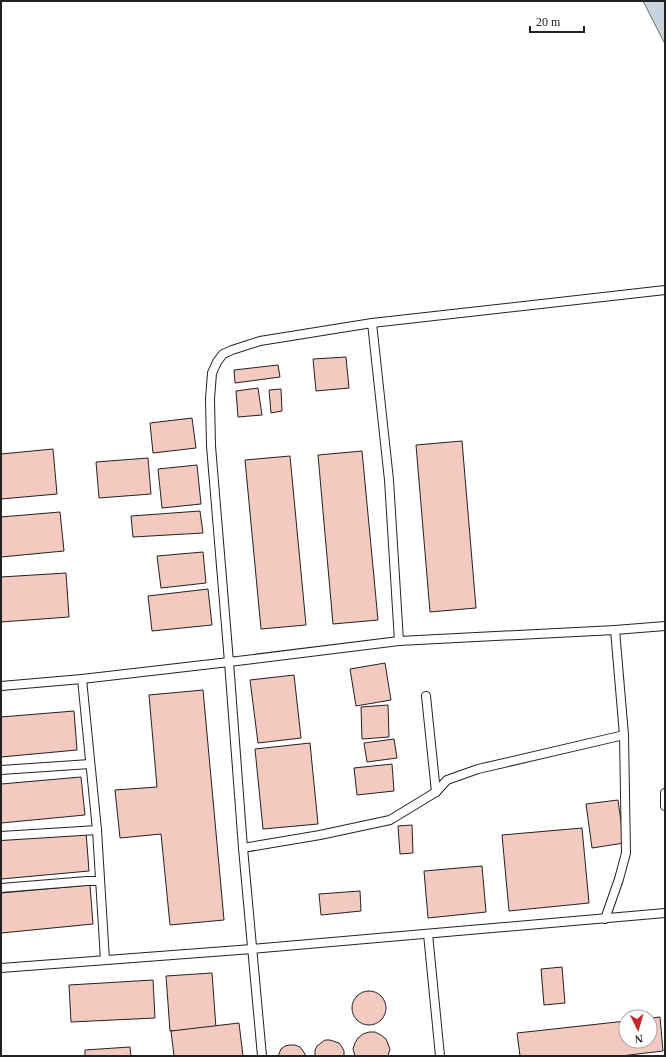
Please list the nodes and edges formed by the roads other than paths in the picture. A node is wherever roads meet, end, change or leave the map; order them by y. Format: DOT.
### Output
graph roads {
  1 [pos="665,290"];
  2 [pos="372,324"];
  3 [pos="665,626"];
  4 [pos="615,630"];
  5 [pos="399,641"];
  6 [pos="229,662"];
  7 [pos="82,679"];
  8 [pos="1,686"];
  9 [pos="426,696"];
  10 [pos="624,735"];
  11 [pos="90,764"];
  12 [pos="1,770"];
  13 [pos="436,792"];
  14 [pos="665,794"];
  15 [pos="665,806"];
  16 [pos="97,830"];
  17 [pos="1,836"];
  18 [pos="243,848"];
  19 [pos="100,881"];
  20 [pos="1,888"];
  21 [pos="665,914"];
  22 [pos="605,919"];
  23 [pos="428,934"];
  24 [pos="252,949"];
  25 [pos="105,960"];
  26 [pos="1,968"];
  27 [pos="262,1056"];
  28 [pos="440,1056"];
  1 -- 2 [label="lane"];
  2 -- 5 [label="lane"];
  2 -- 6 [label="lane"];
  3 -- 4 [label="lane"];
  4 -- 5 [label="lane"];
  4 -- 10 [label="lane"];
  5 -- 6 [label="lane"];
  6 -- 7 [label="lane"];
  6 -- 18 [label="lane"];
  7 -- 8 [label="lane"];
  7 -- 11 [label="lane"];
  9 -- 13 [label="lane"];
  10 -- 13 [label="lane"];
  10 -- 22 [label="lane"];
  11 -- 12 [label="lane"];
  11 -- 16 [label="lane"];
  13 -- 18 [label="lane"];
  14 -- 15 [label="lane"];
  16 -- 17 [label="lane"];
  16 -- 19 [label="lane"];
  18 -- 24 [label="lane"];
  19 -- 20 [label="lane"];
  19 -- 25 [label="lane"];
  21 -- 22 [label="lane"];
  22 -- 23 [label="lane"];
  23 -- 24 [label="lane"];
  23 -- 28 [label="lane"];
  24 -- 25 [label="lane"];
  24 -- 27 [label="lane"];
  25 -- 26 [label="lane"];
}
